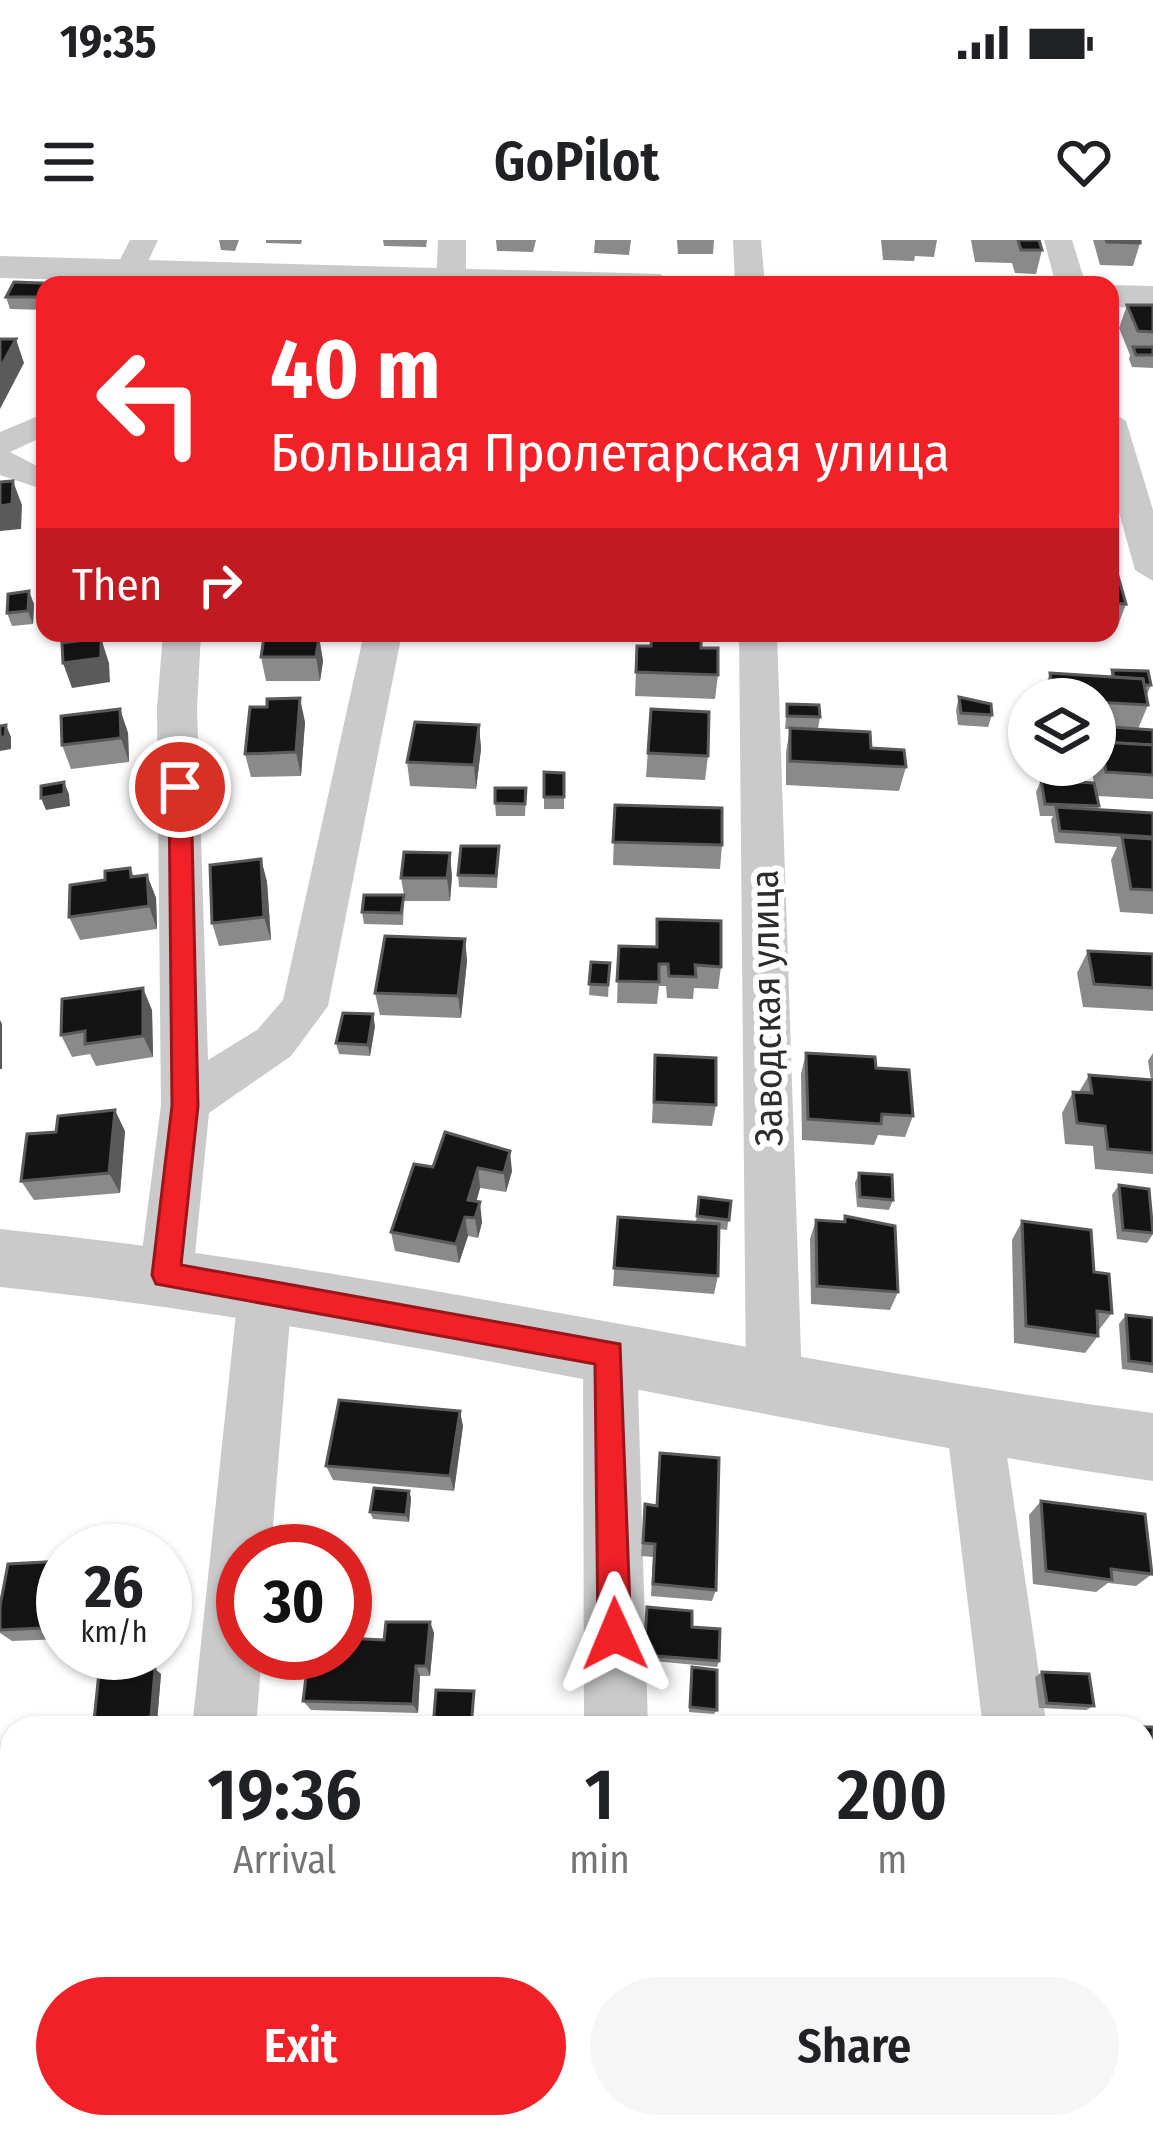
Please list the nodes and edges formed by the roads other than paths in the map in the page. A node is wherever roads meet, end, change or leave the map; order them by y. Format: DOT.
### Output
graph roads {
  1 [pos="452,240"];
  2 [pos="747,240"];
  3 [pos="1058,240"];
  4 [pos="131,265"];
  5 [pos="0,267"];
  6 [pos="338,276"];
  7 [pos="451,276"];
  8 [pos="749,276"];
  9 [pos="1068,276"];
  10 [pos="1119,296"];
  11 [pos="1153,297"];
  12 [pos="36,427"];
  13 [pos="0,445"];
  14 [pos="1119,452"];
  15 [pos="0,460"];
  16 [pos="36,478"];
  17 [pos="1153,570"];
  18 [pos="181,642"];
  19 [pos="381,642"];
  20 [pos="758,642"];
  21 [pos="185,1106"];
  22 [pos="0,1258"];
  23 [pos="166,1275"];
  24 [pos="265,1294"];
  25 [pos="610,1354"];
  26 [pos="774,1383"];
  27 [pos="974,1422"];
  28 [pos="1153,1448"];
  29 [pos="225,1716"];
  30 [pos="616,1716"];
  31 [pos="1013,1716"];
  1 -- 7 [label="street"];
  2 -- 8 [label="street"];
  3 -- 9 [label="street"];
  4 -- 5 [label="street"];
  4 -- 6 [label="street"];
  10 -- 11 [label="street"];
  12 -- 13 [label="street"];
  14 -- 17 [label="street"];
  15 -- 16 [label="street"];
  18 -- 21 [label="street"];
  19 -- 21 [label="street"];
  20 -- 26 [label="street, Заводская улица"];
  21 -- 23 [label="street"];
  22 -- 23 [label="street"];
  23 -- 24 [label="street"];
  24 -- 25 [label="street"];
  24 -- 29 [label="street"];
  25 -- 26 [label="street"];
  25 -- 30 [label="street"];
  26 -- 27 [label="street"];
  27 -- 28 [label="street"];
  27 -- 31 [label="street"];
}
